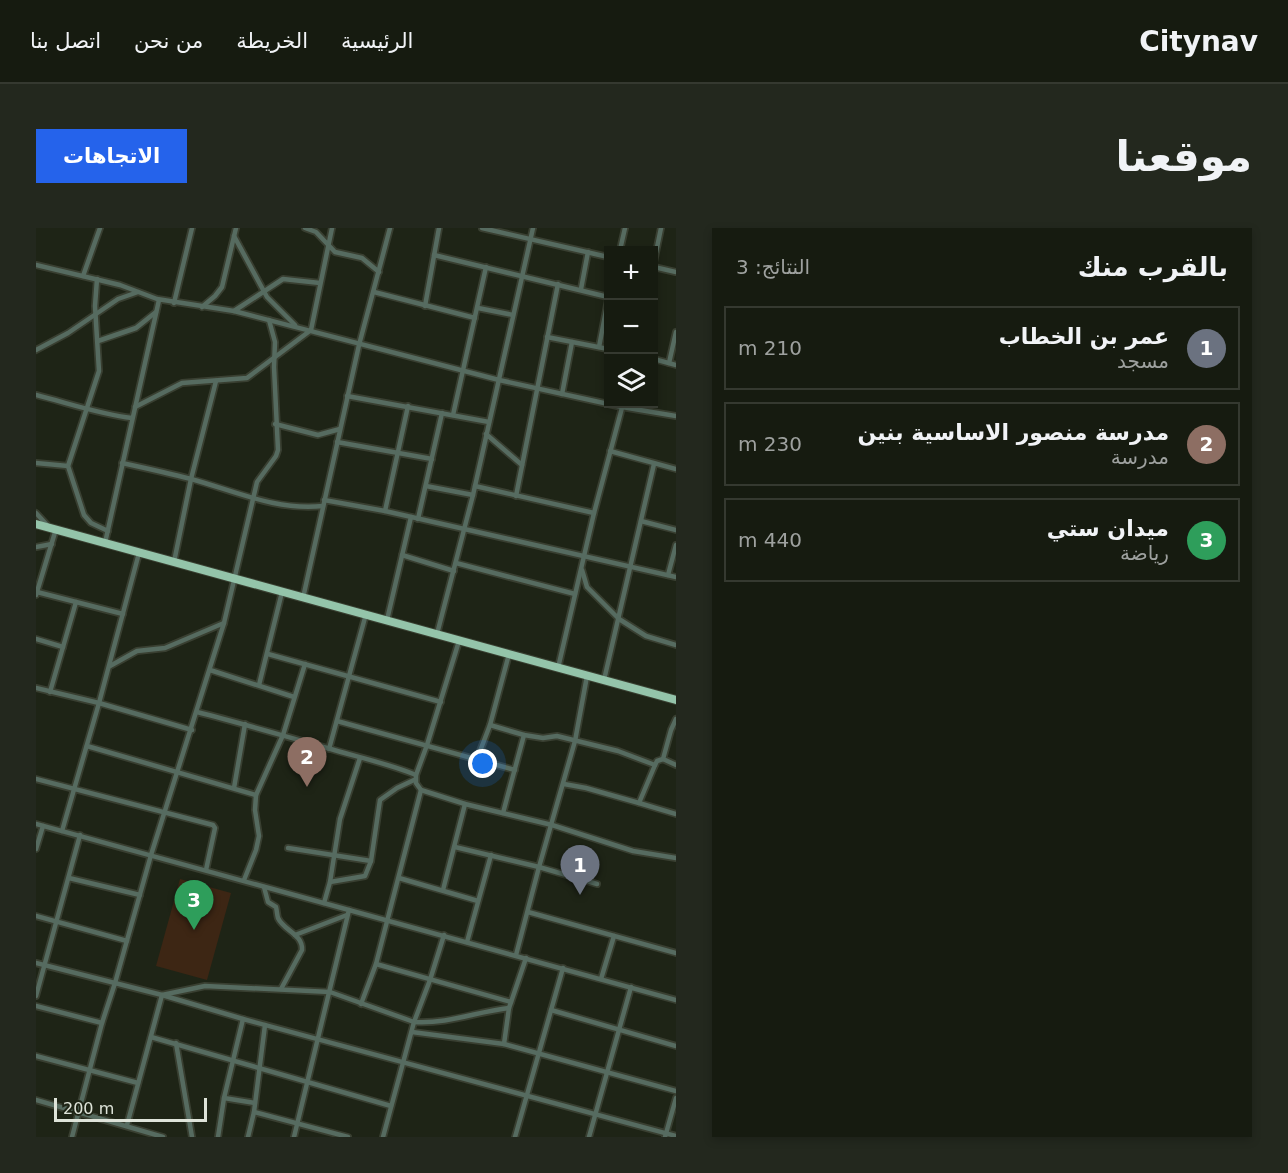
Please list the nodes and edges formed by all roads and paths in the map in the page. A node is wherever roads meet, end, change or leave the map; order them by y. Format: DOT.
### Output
graph roads {
  1 [pos="100,228"];
  2 [pos="192,228"];
  3 [pos="236,228"];
  4 [pos="305,228"];
  5 [pos="332,228"];
  6 [pos="390,228"];
  7 [pos="439,228"];
  8 [pos="483,228"];
  9 [pos="532,228"];
  10 [pos="625,228"];
  11 [pos="661,228"];
  12 [pos="234,236"];
  13 [pos="530,240"];
  14 [pos="328,245"];
  15 [pos="621,246"];
  16 [pos="658,246"];
  17 [pos="588,252"];
  18 [pos="434,255"];
  19 [pos="604,256"];
  20 [pos="36,266"];
  21 [pos="658,266"];
  22 [pos="486,267"];
  23 [pos="379,272"];
  24 [pos="676,272"];
  25 [pos="522,275"];
  26 [pos="83,276"];
  27 [pos="97,279"];
  28 [pos="320,284"];
  29 [pos="558,284"];
  30 [pos="581,289"];
  31 [pos="138,292"];
  32 [pos="264,292"];
  33 [pos="374,292"];
  34 [pos="604,297"];
  35 [pos="159,300"];
  36 [pos="609,300"];
  37 [pos="174,303"];
  38 [pos="425,306"];
  39 [pos="202,307"];
  40 [pos="478,308"];
  41 [pos="234,311"];
  42 [pos="156,312"];
  43 [pos="96,314"];
  44 [pos="513,315"];
  45 [pos="475,318"];
  46 [pos="269,320"];
  47 [pos="297,327"];
  48 [pos="311,330"];
  49 [pos="676,332"];
  50 [pos="547,337"];
  51 [pos="98,341"];
  52 [pos="572,342"];
  53 [pos="359,345"];
  54 [pos="599,347"];
  55 [pos="604,348"];
  56 [pos="36,350"];
  57 [pos="274,357"];
  58 [pos="658,360"];
  59 [pos="669,363"];
  60 [pos="676,365"];
  61 [pos="463,370"];
  62 [pos="499,380"];
  63 [pos="216,381"];
  64 [pos="537,389"];
  65 [pos="562,394"];
  66 [pos="36,395"];
  67 [pos="347,396"];
  68 [pos="604,402"];
  69 [pos="408,406"];
  70 [pos="135,407"];
  71 [pos="621,408"];
  72 [pos="637,408"];
  73 [pos="86,410"];
  74 [pos="442,413"];
  75 [pos="453,415"];
  76 [pos="676,416"];
  77 [pos="132,418"];
  78 [pos="489,422"];
  79 [pos="275,424"];
  80 [pos="340,429"];
  81 [pos="486,434"];
  82 [pos="337,442"];
  83 [pos="610,451"];
  84 [pos="398,452"];
  85 [pos="432,459"];
  86 [pos="36,463"];
  87 [pos="122,463"];
  88 [pos="654,464"];
  89 [pos="522,465"];
  90 [pos="68,466"];
  91 [pos="676,469"];
  92 [pos="191,479"];
  93 [pos="426,486"];
  94 [pos="475,486"];
  95 [pos="473,495"];
  96 [pos="516,496"];
  97 [pos="253,498"];
  98 [pos="324,500"];
  99 [pos="323,506"];
  100 [pos="385,511"];
  101 [pos="36,513"];
  102 [pos="594,513"];
  103 [pos="411,517"];
  104 [pos="418,519"];
  105 [pos="641,521"];
  106 [pos="36,524"];
  107 [pos="53,528"];
  108 [pos="464,530"];
  109 [pos="676,530"];
  110 [pos="108,531"];
  111 [pos="105,543"];
  112 [pos="52,544"];
  113 [pos="676,545"];
  114 [pos="36,547"];
  115 [pos="139,553"];
  116 [pos="402,555"];
  117 [pos="584,555"];
  118 [pos="174,562"];
  119 [pos="456,563"];
  120 [pos="631,566"];
  121 [pos="582,567"];
  122 [pos="454,571"];
  123 [pos="669,575"];
  124 [pos="676,577"];
  125 [pos="236,579"];
  126 [pos="282,592"];
  127 [pos="36,593"];
  128 [pos="575,594"];
  129 [pos="303,598"];
  130 [pos="76,602"];
  131 [pos="123,614"];
  132 [pos="366,615"];
  133 [pos="619,619"];
  134 [pos="387,620"];
  135 [pos="224,623"];
  136 [pos="437,634"];
  137 [pos="36,639"];
  138 [pos="459,641"];
  139 [pos="676,645"];
  140 [pos="63,647"];
  141 [pos="268,654"];
  142 [pos="509,654"];
  143 [pos="305,664"];
  144 [pos="109,667"];
  145 [pos="558,668"];
  146 [pos="210,670"];
  147 [pos="587,676"];
  148 [pos="350,677"];
  149 [pos="604,681"];
  150 [pos="259,685"];
  151 [pos="36,688"];
  152 [pos="50,692"];
  153 [pos="294,697"];
  154 [pos="676,700"];
  155 [pos="441,702"];
  156 [pos="99,703"];
  157 [pos="197,712"];
  158 [pos="676,720"];
  159 [pos="337,721"];
  160 [pos="245,724"];
  161 [pos="490,725"];
  162 [pos="192,730"];
  163 [pos="282,735"];
  164 [pos="524,735"];
  165 [pos="575,741"];
  166 [pos="427,745"];
  167 [pos="87,746"];
  168 [pos="329,749"];
  169 [pos="360,758"];
  170 [pos="477,759"];
  171 [pos="663,759"];
  172 [pos="654,765"];
  173 [pos="676,765"];
  174 [pos="515,770"];
  175 [pos="177,771"];
  176 [pos="415,777"];
  177 [pos="36,779"];
  178 [pos="564,784"];
  179 [pos="234,788"];
  180 [pos="74,790"];
  181 [pos="421,790"];
  182 [pos="256,795"];
  183 [pos="639,803"];
  184 [pos="465,804"];
  185 [pos="164,811"];
  186 [pos="504,813"];
  187 [pos="676,814"];
  188 [pos="36,824"];
  189 [pos="552,825"];
  190 [pos="43,826"];
  191 [pos="62,831"];
  192 [pos="80,835"];
  193 [pos="454,847"];
  194 [pos="288,848"];
  195 [pos="36,849"];
  196 [pos="151,855"];
  197 [pos="491,855"];
  198 [pos="334,857"];
  199 [pos="676,858"];
  200 [pos="371,861"];
  201 [pos="538,867"];
  202 [pos="206,870"];
  203 [pos="69,878"];
  204 [pos="399,878"];
  205 [pos="244,880"];
  206 [pos="330,882"];
  207 [pos="597,884"];
  208 [pos="264,887"];
  209 [pos="443,890"];
  210 [pos="140,895"];
  211 [pos="478,901"];
  212 [pos="324,903"];
  213 [pos="528,912"];
  214 [pos="348,913"];
  215 [pos="36,916"];
  216 [pos="387,919"];
  217 [pos="57,922"];
  218 [pos="296,935"];
  219 [pos="444,935"];
  220 [pos="615,936"];
  221 [pos="127,941"];
  222 [pos="467,942"];
  223 [pos="676,953"];
  224 [pos="516,955"];
  225 [pos="526,958"];
  226 [pos="36,963"];
  227 [pos="376,964"];
  228 [pos="44,965"];
  229 [pos="563,968"];
  230 [pos="602,979"];
  231 [pos="430,980"];
  232 [pos="115,983"];
  233 [pos="631,987"];
  234 [pos="280,989"];
  235 [pos="330,992"];
  236 [pos="162,994"];
  237 [pos="36,996"];
  238 [pos="676,1000"];
  239 [pos="362,1004"];
  240 [pos="510,1005"];
  241 [pos="36,1006"];
  242 [pos="551,1010"];
  243 [pos="243,1019"];
  244 [pos="414,1022"];
  245 [pos="102,1023"];
  246 [pos="265,1025"];
  247 [pos="618,1030"];
  248 [pos="412,1032"];
  249 [pos="151,1037"];
  250 [pos="318,1038"];
  251 [pos="176,1043"];
  252 [pos="504,1044"];
  253 [pos="676,1046"];
  254 [pos="539,1053"];
  255 [pos="36,1056"];
  256 [pos="233,1060"];
  257 [pos="403,1062"];
  258 [pos="260,1068"];
  259 [pos="89,1070"];
  260 [pos="607,1072"];
  261 [pos="307,1082"];
  262 [pos="138,1083"];
  263 [pos="676,1091"];
  264 [pos="526,1095"];
  265 [pos="224,1098"];
  266 [pos="676,1098"];
  267 [pos="36,1100"];
  268 [pos="255,1103"];
  269 [pos="391,1106"];
  270 [pos="78,1112"];
  271 [pos="254,1112"];
  272 [pos="595,1114"];
  273 [pos="297,1123"];
  274 [pos="127,1125"];
  275 [pos="665,1135"];
  276 [pos="676,1136"];
  277 [pos="72,1137"];
  278 [pos="163,1137"];
  279 [pos="192,1137"];
  280 [pos="218,1137"];
  281 [pos="248,1137"];
  282 [pos="294,1137"];
  283 [pos="348,1137"];
  284 [pos="382,1137"];
  285 [pos="515,1137"];
  286 [pos="589,1137"];
  1 -- 26 [label="street"];
  2 -- 37 [label="street"];
  3 -- 12 [label="street"];
  4 -- 14 [label="street"];
  5 -- 14 [label="street"];
  6 -- 23 [label="street"];
  7 -- 18 [label="street"];
  8 -- 13 [label="street"];
  9 -- 13 [label="street"];
  10 -- 15 [label="street"];
  11 -- 16 [label="street"];
  12 -- 32 [label="street"];
  12 -- 39 [label="street"];
  13 -- 17 [label="street"];
  13 -- 25 [label="street"];
  14 -- 23 [label="street"];
  14 -- 28 [label="street"];
  17 -- 19 [label="street"];
  17 -- 30 [label="street"];
  18 -- 22 [label="street"];
  18 -- 38 [label="street"];
  20 -- 26 [label="street"];
  21 -- 24 [label="street"];
  22 -- 25 [label="street"];
  22 -- 40 [label="street"];
  23 -- 33 [label="street"];
  25 -- 29 [label="street"];
  25 -- 44 [label="street"];
  26 -- 27 [label="street"];
  27 -- 31 [label="street"];
  27 -- 43 [label="street"];
  28 -- 32 [label="street"];
  28 -- 48 [label="street"];
  29 -- 30 [label="street"];
  29 -- 50 [label="street"];
  30 -- 34 [label="street"];
  31 -- 35 [label="street"];
  31 -- 43 [label="street"];
  32 -- 41 [label="street"];
  32 -- 47 [label="street"];
  33 -- 38 [label="street"];
  33 -- 53 [label="street"];
  35 -- 37 [label="street"];
  35 -- 42 [label="street"];
  36 -- 54 [label="street"];
  37 -- 39 [label="street"];
  38 -- 45 [label="street"];
  39 -- 41 [label="street"];
  40 -- 44 [label="street"];
  40 -- 45 [label="street"];
  41 -- 46 [label="street"];
  42 -- 51 [label="street"];
  42 -- 70 [label="street"];
  43 -- 51 [label="street"];
  43 -- 56 [label="street"];
  44 -- 62 [label="street"];
  45 -- 61 [label="street"];
  46 -- 47 [label="street"];
  46 -- 57 [label="street"];
  47 -- 48 [label="street"];
  48 -- 53 [label="street"];
  48 -- 57 [label="street"];
  49 -- 59 [label="street"];
  50 -- 52 [label="street"];
  50 -- 64 [label="street"];
  51 -- 73 [label="street"];
  52 -- 54 [label="street"];
  52 -- 65 [label="street"];
  53 -- 61 [label="street"];
  53 -- 67 [label="street"];
  54 -- 55 [label="street"];
  57 -- 63 [label="street"];
  57 -- 79 [label="street"];
  58 -- 59 [label="street"];
  59 -- 60 [label="street"];
  61 -- 62 [label="street"];
  61 -- 75 [label="street"];
  62 -- 64 [label="street"];
  62 -- 78 [label="street"];
  63 -- 70 [label="street"];
  63 -- 92 [label="street"];
  64 -- 65 [label="street"];
  64 -- 89 [label="street"];
  65 -- 68 [label="street"];
  66 -- 73 [label="street"];
  67 -- 69 [label="street"];
  67 -- 80 [label="street"];
  69 -- 74 [label="street"];
  69 -- 84 [label="street"];
  70 -- 77 [label="street"];
  71 -- 83 [label="street"];
  72 -- 76 [label="street"];
  73 -- 77 [label="street"];
  73 -- 90 [label="street"];
  74 -- 75 [label="street"];
  74 -- 85 [label="street"];
  75 -- 78 [label="street"];
  77 -- 87 [label="street"];
  78 -- 81 [label="street"];
  79 -- 80 [label="street"];
  79 -- 97 [label="street"];
  80 -- 82 [label="street"];
  81 -- 89 [label="street"];
  81 -- 94 [label="street"];
  82 -- 84 [label="street"];
  82 -- 98 [label="street"];
  83 -- 88 [label="street"];
  83 -- 102 [label="street"];
  84 -- 85 [label="street"];
  84 -- 100 [label="street"];
  85 -- 93 [label="street"];
  86 -- 90 [label="street"];
  87 -- 92 [label="street"];
  87 -- 110 [label="street"];
  88 -- 91 [label="street"];
  88 -- 105 [label="street"];
  89 -- 96 [label="street"];
  90 -- 110 [label="street"];
  92 -- 97 [label="street"];
  92 -- 118 [label="street"];
  93 -- 95 [label="street"];
  93 -- 104 [label="street"];
  94 -- 95 [label="street"];
  94 -- 96 [label="street"];
  95 -- 108 [label="street"];
  96 -- 102 [label="street"];
  97 -- 99 [label="street"];
  97 -- 125 [label="street"];
  98 -- 99 [label="street"];
  98 -- 100 [label="street"];
  99 -- 129 [label="street"];
  100 -- 103 [label="street"];
  101 -- 107 [label="street"];
  102 -- 117 [label="street"];
  103 -- 104 [label="street"];
  103 -- 116 [label="street"];
  104 -- 108 [label="street"];
  105 -- 109 [label="street"];
  105 -- 120 [label="street"];
  106 -- 107 [label="highway"];
  107 -- 111 [label="highway"];
  107 -- 112 [label="street"];
  108 -- 117 [label="street"];
  108 -- 119 [label="street"];
  110 -- 111 [label="street"];
  111 -- 115 [label="highway"];
  112 -- 114 [label="street"];
  112 -- 127 [label="street"];
  113 -- 123 [label="street"];
  115 -- 118 [label="highway"];
  115 -- 131 [label="street"];
  116 -- 122 [label="street"];
  116 -- 134 [label="street"];
  117 -- 120 [label="street"];
  117 -- 121 [label="street"];
  118 -- 125 [label="highway"];
  119 -- 122 [label="street"];
  119 -- 128 [label="street"];
  120 -- 123 [label="street"];
  120 -- 133 [label="street"];
  121 -- 128 [label="street"];
  121 -- 133 [label="street"];
  122 -- 136 [label="street"];
  123 -- 124 [label="street"];
  125 -- 126 [label="highway"];
  125 -- 135 [label="street"];
  126 -- 129 [label="highway"];
  126 -- 141 [label="street"];
  127 -- 130 [label="street"];
  128 -- 145 [label="street"];
  129 -- 132 [label="highway"];
  130 -- 131 [label="street"];
  130 -- 140 [label="street"];
  131 -- 144 [label="street"];
  132 -- 134 [label="highway"];
  132 -- 148 [label="street"];
  133 -- 139 [label="street"];
  133 -- 149 [label="street"];
  134 -- 136 [label="highway"];
  135 -- 144 [label="street"];
  135 -- 146 [label="street"];
  136 -- 138 [label="highway"];
  137 -- 140 [label="street"];
  138 -- 142 [label="highway"];
  138 -- 155 [label="street"];
  140 -- 152 [label="street"];
  141 -- 143 [label="street"];
  141 -- 150 [label="street"];
  142 -- 145 [label="highway"];
  142 -- 161 [label="street"];
  143 -- 148 [label="street"];
  143 -- 153 [label="street"];
  144 -- 156 [label="street"];
  145 -- 147 [label="highway"];
  146 -- 150 [label="street"];
  146 -- 157 [label="street"];
  147 -- 149 [label="highway"];
  147 -- 165 [label="street"];
  148 -- 155 [label="street"];
  148 -- 159 [label="street"];
  149 -- 154 [label="highway"];
  150 -- 153 [label="street"];
  151 -- 152 [label="street"];
  152 -- 156 [label="street"];
  153 -- 163 [label="street"];
  155 -- 166 [label="street"];
  156 -- 162 [label="street"];
  156 -- 167 [label="street"];
  157 -- 160 [label="street"];
  157 -- 162 [label="street"];
  158 -- 171 [label="street"];
  159 -- 166 [label="street"];
  159 -- 168 [label="street"];
  160 -- 163 [label="street"];
  160 -- 179 [label="street"];
  161 -- 164 [label="street"];
  161 -- 170 [label="street"];
  162 -- 175 [label="street"];
  163 -- 168 [label="street"];
  163 -- 182 [label="street"];
  164 -- 165 [label="street"];
  164 -- 174 [label="street"];
  165 -- 172 [label="street"];
  165 -- 178 [label="street"];
  166 -- 170 [label="street"];
  166 -- 176 [label="street"];
  167 -- 175 [label="street"];
  167 -- 180 [label="street"];
  168 -- 169 [label="street"];
  169 -- 176 [label="street"];
  169 -- 198 [label="street"];
  170 -- 174 [label="street"];
  171 -- 172 [label="street"];
  171 -- 173 [label="street"];
  172 -- 183 [label="street"];
  174 -- 186 [label="street"];
  175 -- 179 [label="street"];
  175 -- 185 [label="street"];
  176 -- 181 [label="street"];
  176 -- 200 [label="street"];
  177 -- 180 [label="street"];
  178 -- 183 [label="street"];
  178 -- 189 [label="street"];
  179 -- 182 [label="street"];
  180 -- 185 [label="street"];
  180 -- 191 [label="street"];
  181 -- 184 [label="street"];
  181 -- 204 [label="street"];
  182 -- 205 [label="street"];
  183 -- 187 [label="street"];
  184 -- 186 [label="street"];
  184 -- 193 [label="street"];
  185 -- 196 [label="street"];
  185 -- 202 [label="street"];
  186 -- 189 [label="street"];
  188 -- 190 [label="street"];
  189 -- 199 [label="street"];
  189 -- 201 [label="street"];
  190 -- 191 [label="street"];
  190 -- 195 [label="street"];
  191 -- 192 [label="street"];
  192 -- 196 [label="street"];
  192 -- 203 [label="street"];
  193 -- 197 [label="street"];
  193 -- 209 [label="street"];
  194 -- 198 [label="street"];
  196 -- 202 [label="street"];
  196 -- 210 [label="street"];
  197 -- 201 [label="street"];
  197 -- 211 [label="street"];
  198 -- 200 [label="street"];
  198 -- 206 [label="street"];
  200 -- 206 [label="street"];
  201 -- 207 [label="street"];
  201 -- 213 [label="street"];
  202 -- 205 [label="street"];
  203 -- 210 [label="street"];
  203 -- 217 [label="street"];
  204 -- 209 [label="street"];
  204 -- 216 [label="street"];
  205 -- 208 [label="street"];
  206 -- 212 [label="street"];
  208 -- 212 [label="street"];
  208 -- 218 [label="street"];
  209 -- 211 [label="street"];
  210 -- 221 [label="street"];
  211 -- 222 [label="street"];
  212 -- 214 [label="street"];
  213 -- 220 [label="street"];
  213 -- 224 [label="street"];
  214 -- 216 [label="street"];
  214 -- 218 [label="street"];
  214 -- 235 [label="street"];
  215 -- 217 [label="street"];
  216 -- 219 [label="street"];
  216 -- 227 [label="street"];
  217 -- 221 [label="street"];
  217 -- 228 [label="street"];
  218 -- 234 [label="street"];
  219 -- 222 [label="street"];
  219 -- 231 [label="street"];
  220 -- 223 [label="street"];
  220 -- 230 [label="street"];
  221 -- 232 [label="street"];
  222 -- 224 [label="street"];
  224 -- 225 [label="street"];
  225 -- 229 [label="street"];
  225 -- 240 [label="street"];
  226 -- 228 [label="street"];
  227 -- 231 [label="street"];
  227 -- 239 [label="street"];
  228 -- 232 [label="street"];
  228 -- 237 [label="street"];
  229 -- 230 [label="street"];
  229 -- 242 [label="street"];
  230 -- 233 [label="street"];
  231 -- 240 [label="street"];
  231 -- 244 [label="street"];
  232 -- 236 [label="street"];
  232 -- 245 [label="street"];
  233 -- 238 [label="street"];
  233 -- 247 [label="street"];
  234 -- 235 [label="street"];
  234 -- 236 [label="street"];
  235 -- 239 [label="street"];
  235 -- 250 [label="street"];
  236 -- 243 [label="street"];
  236 -- 249 [label="street"];
  239 -- 244 [label="street"];
  240 -- 244 [label="street"];
  240 -- 252 [label="street"];
  241 -- 245 [label="street"];
  242 -- 247 [label="street"];
  242 -- 254 [label="street"];
  243 -- 246 [label="street"];
  243 -- 256 [label="street"];
  244 -- 248 [label="street"];
  245 -- 259 [label="street"];
  246 -- 250 [label="street"];
  246 -- 258 [label="street"];
  247 -- 253 [label="street"];
  247 -- 260 [label="street"];
  248 -- 252 [label="street"];
  248 -- 257 [label="street"];
  249 -- 251 [label="street"];
  249 -- 262 [label="street"];
  250 -- 257 [label="street"];
  250 -- 261 [label="street"];
  251 -- 256 [label="street"];
  251 -- 279 [label="street"];
  252 -- 254 [label="street"];
  254 -- 260 [label="street"];
  254 -- 264 [label="street"];
  255 -- 259 [label="street"];
  256 -- 258 [label="street"];
  256 -- 265 [label="street"];
  257 -- 264 [label="street"];
  257 -- 269 [label="street"];
  258 -- 261 [label="street"];
  258 -- 268 [label="street"];
  259 -- 262 [label="street"];
  259 -- 270 [label="street"];
  260 -- 263 [label="street"];
  260 -- 272 [label="street"];
  261 -- 269 [label="street"];
  261 -- 273 [label="street"];
  262 -- 274 [label="street"];
  264 -- 272 [label="street"];
  264 -- 285 [label="street"];
  265 -- 268 [label="street"];
  265 -- 280 [label="street"];
  266 -- 275 [label="street"];
  267 -- 270 [label="street"];
  268 -- 271 [label="street"];
  269 -- 284 [label="street"];
  270 -- 274 [label="street"];
  270 -- 277 [label="street"];
  271 -- 273 [label="street"];
  271 -- 281 [label="street"];
  272 -- 275 [label="street"];
  272 -- 286 [label="street"];
  273 -- 282 [label="street"];
  273 -- 283 [label="street"];
  274 -- 278 [label="street"];
  275 -- 276 [label="street"];
}
